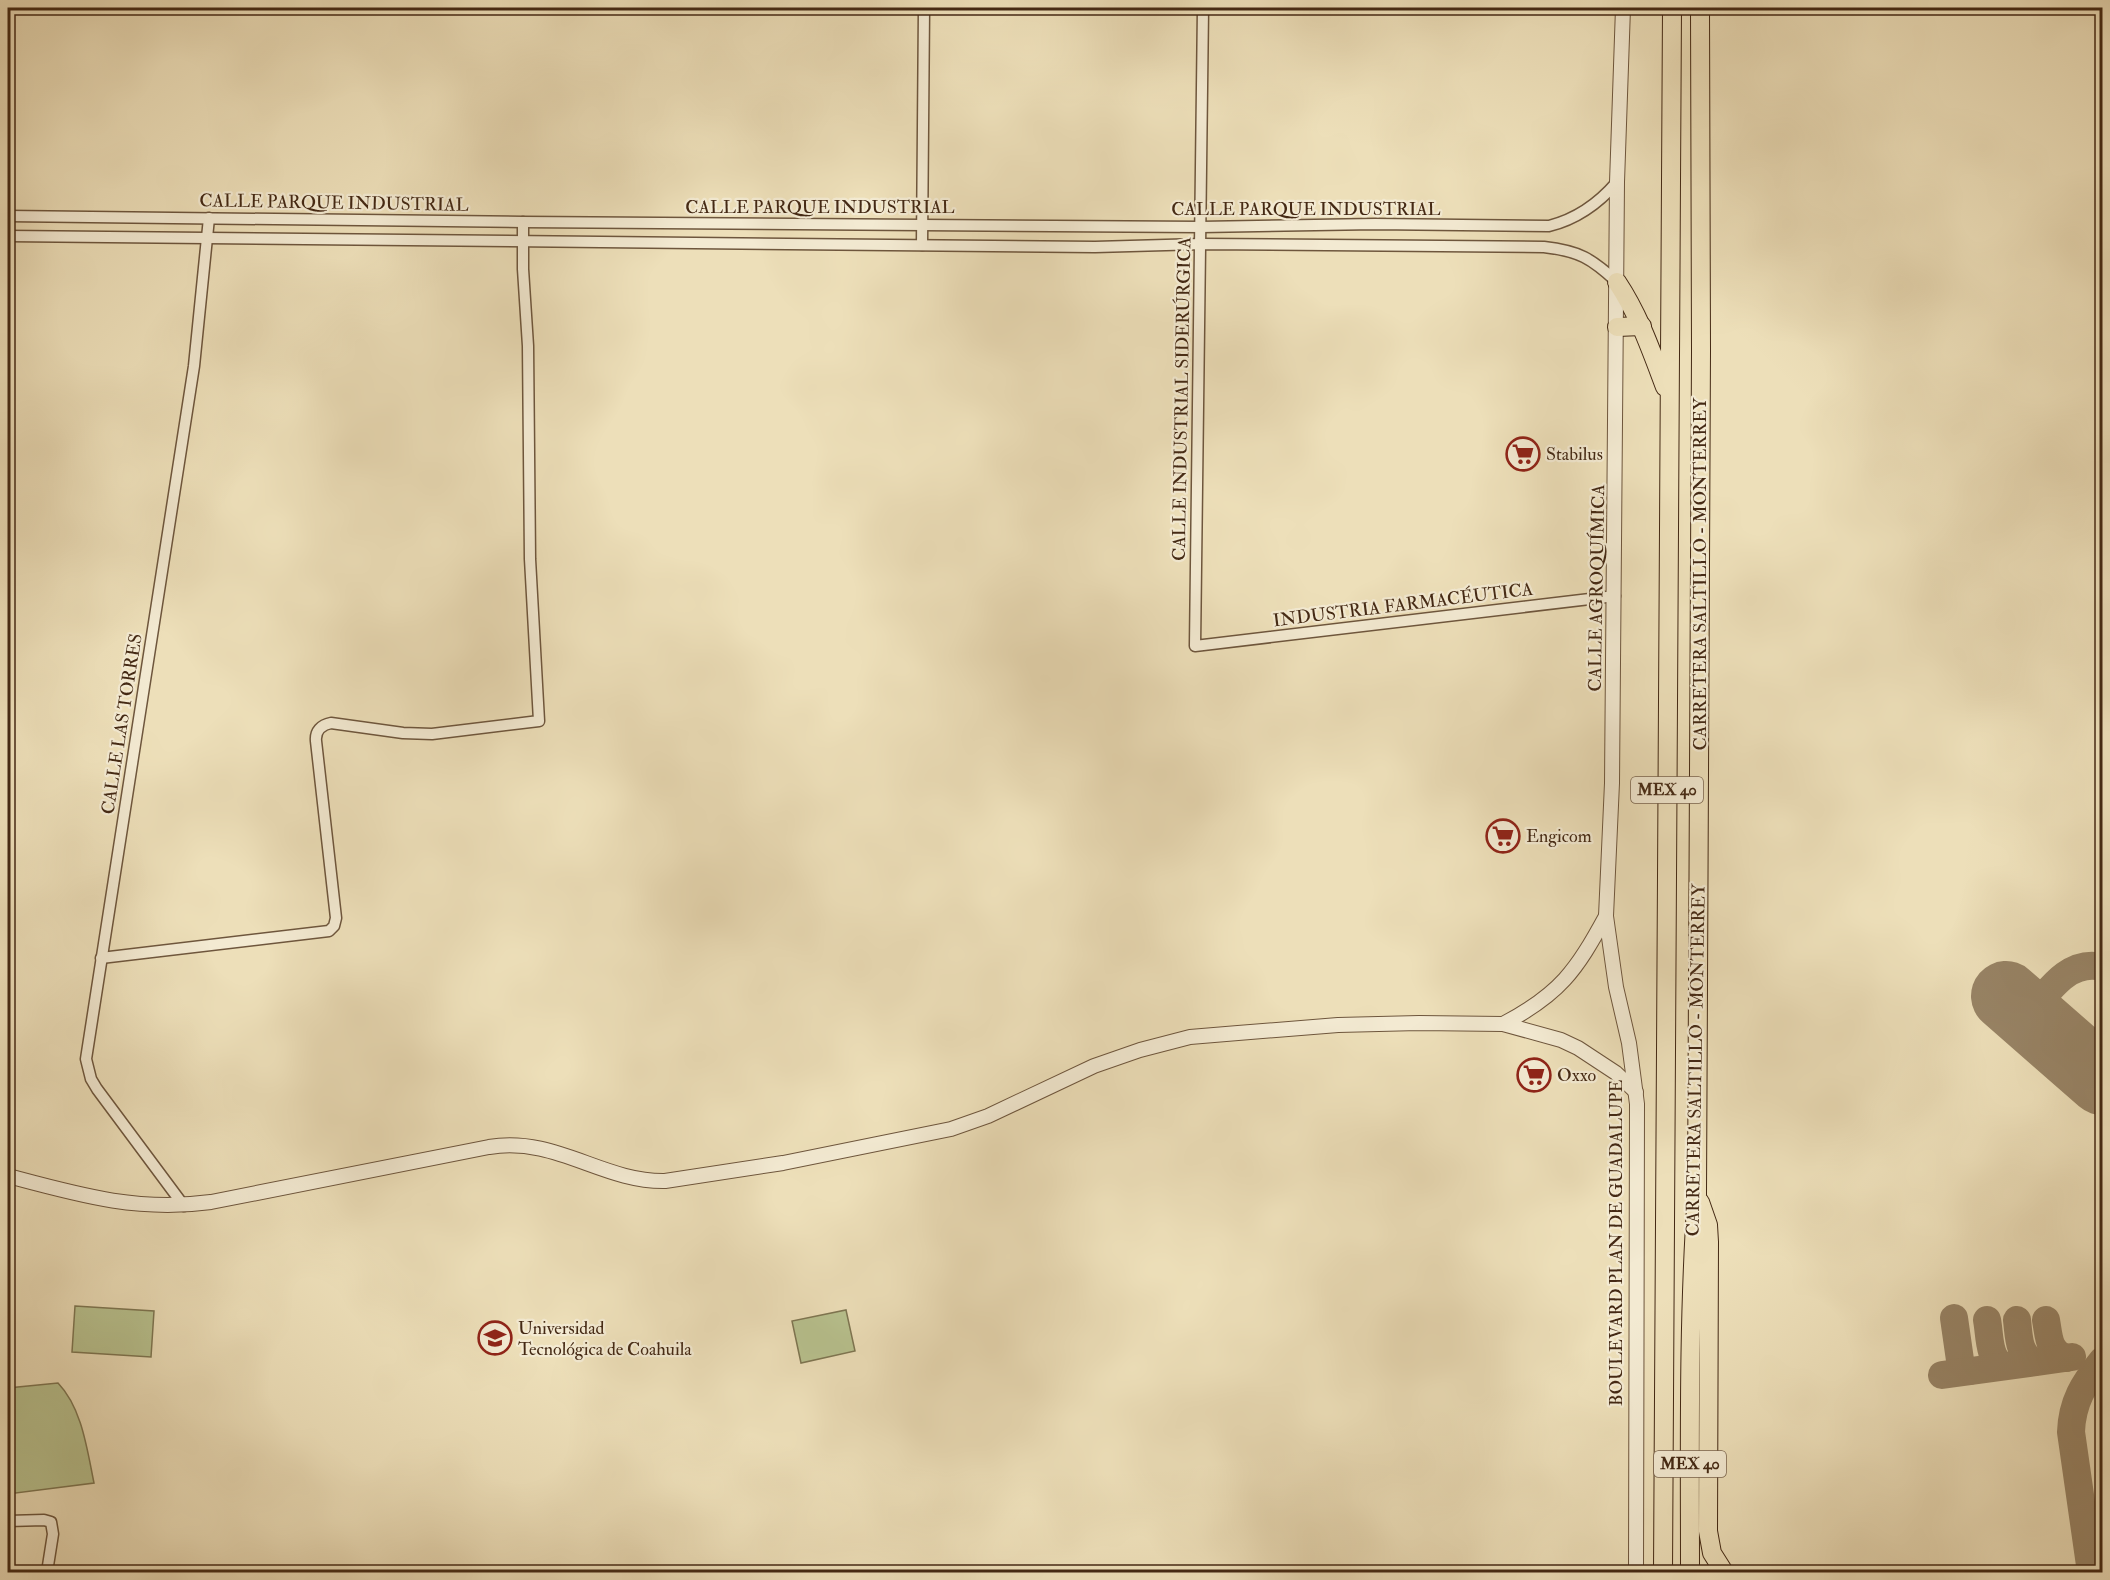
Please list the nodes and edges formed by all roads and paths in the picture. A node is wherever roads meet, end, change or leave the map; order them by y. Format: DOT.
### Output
graph roads {
  1 [pos="924,8"];
  2 [pos="1203,8"];
  3 [pos="1623,8"];
  4 [pos="1672,8"];
  5 [pos="1700,8"];
  6 [pos="1707,8"];
  7 [pos="1701,33"];
  8 [pos="1617,182"];
  9 [pos="8,216"];
  10 [pos="208,218"];
  11 [pos="522,222"];
  12 [pos="1376,224"];
  13 [pos="922,225"];
  14 [pos="1452,225"];
  15 [pos="1526,226"];
  16 [pos="1201,227"];
  17 [pos="8,236"];
  18 [pos="207,238"];
  19 [pos="522,241"];
  20 [pos="1201,244"];
  21 [pos="1375,244"];
  22 [pos="922,245"];
  23 [pos="1451,246"];
  24 [pos="1526,247"];
  25 [pos="1617,282"];
  26 [pos="1642,326"];
  27 [pos="1617,327"];
  28 [pos="1669,396"];
  29 [pos="1615,596"];
  30 [pos="1196,646"];
  31 [pos="1606,916"];
  32 [pos="101,958"];
  33 [pos="1503,1024"];
  34 [pos="1636,1092"];
  35 [pos="8,1176"];
  36 [pos="1696,1194"];
  37 [pos="183,1206"];
  38 [pos="1663,1359"];
  39 [pos="8,1521"];
  40 [pos="47,1572"];
  41 [pos="1636,1572"];
  42 [pos="1663,1572"];
  43 [pos="1670,1572"];
  44 [pos="1690,1572"];
  45 [pos="1724,1572"];
  1 -- 13 [label="street"];
  2 -- 16 [label="street, CALLE INDUSTRIAL SIDERÚRGICA"];
  3 -- 8 [label="street, CALLE AGROQUÍMICA"];
  4 -- 28 [label="highway, CARRETERA SALTILLO - MONTERREY / MEX 40"];
  5 -- 7 [label="highway, CARRETERA SALTILLO - MONTERREY / MEX 40"];
  6 -- 7 [label="street"];
  7 -- 36 [label="highway, CARRETERA SALTILLO - MONTERREY / MEX 40"];
  8 -- 15 [label="street, CALLE PARQUE INDUSTRIAL"];
  8 -- 25 [label="street, CALLE AGROQUÍMICA"];
  9 -- 10 [label="street, CALLE PARQUE INDUSTRIAL"];
  10 -- 11 [label="street, CALLE PARQUE INDUSTRIAL"];
  10 -- 18 [label="street, CALLE LAS TORRES"];
  11 -- 13 [label="street, CALLE PARQUE INDUSTRIAL"];
  11 -- 19 [label="street"];
  12 -- 14 [label="street, CALLE PARQUE INDUSTRIAL"];
  12 -- 16 [label="street, CALLE PARQUE INDUSTRIAL"];
  12 -- 21 [label="street"];
  13 -- 16 [label="street, CALLE PARQUE INDUSTRIAL"];
  13 -- 22 [label="street"];
  14 -- 15 [label="street, CALLE PARQUE INDUSTRIAL"];
  14 -- 23 [label="street"];
  15 -- 24 [label="street"];
  16 -- 20 [label="street, CALLE INDUSTRIAL SIDERÚRGICA"];
  17 -- 18 [label="street, CALLE PARQUE INDUSTRIAL"];
  18 -- 19 [label="street, CALLE PARQUE INDUSTRIAL"];
  18 -- 32 [label="street, CALLE LAS TORRES"];
  19 -- 22 [label="street, CALLE PARQUE INDUSTRIAL"];
  19 -- 32 [label="street"];
  20 -- 21 [label="street, CALLE PARQUE INDUSTRIAL"];
  20 -- 22 [label="street, CALLE PARQUE INDUSTRIAL"];
  20 -- 30 [label="street, CALLE INDUSTRIAL SIDERÚRGICA"];
  21 -- 23 [label="street, CALLE PARQUE INDUSTRIAL"];
  23 -- 24 [label="street, CALLE PARQUE INDUSTRIAL"];
  24 -- 25 [label="street, CALLE PARQUE INDUSTRIAL"];
  25 -- 26 [label="highway"];
  25 -- 27 [label="street, CALLE AGROQUÍMICA"];
  26 -- 27 [label="highway"];
  26 -- 28 [label="highway"];
  27 -- 29 [label="street, CALLE AGROQUÍMICA"];
  28 -- 38 [label="highway, CARRETERA SALTILLO - MONTERREY / MEX 40"];
  29 -- 30 [label="street, INDUSTRIA FARMACÉUTICA"];
  29 -- 31 [label="street, CALLE AGROQUÍMICA"];
  31 -- 33 [label="street"];
  31 -- 34 [label="street, BOULEVARD PLAN DE GUADALUPE"];
  32 -- 37 [label="street, CALLE LAS TORRES"];
  33 -- 34 [label="street"];
  33 -- 37 [label="street"];
  34 -- 41 [label="street, BOULEVARD PLAN DE GUADALUPE"];
  35 -- 37 [label="street"];
  36 -- 44 [label="highway, CARRETERA SALTILLO - MONTERREY / MEX 40"];
  36 -- 45 [label="highway"];
  38 -- 42 [label="highway, CARRETERA SALTILLO - MONTERREY / MEX 40"];
  38 -- 43 [label="highway"];
  39 -- 40 [label="street"];
}
